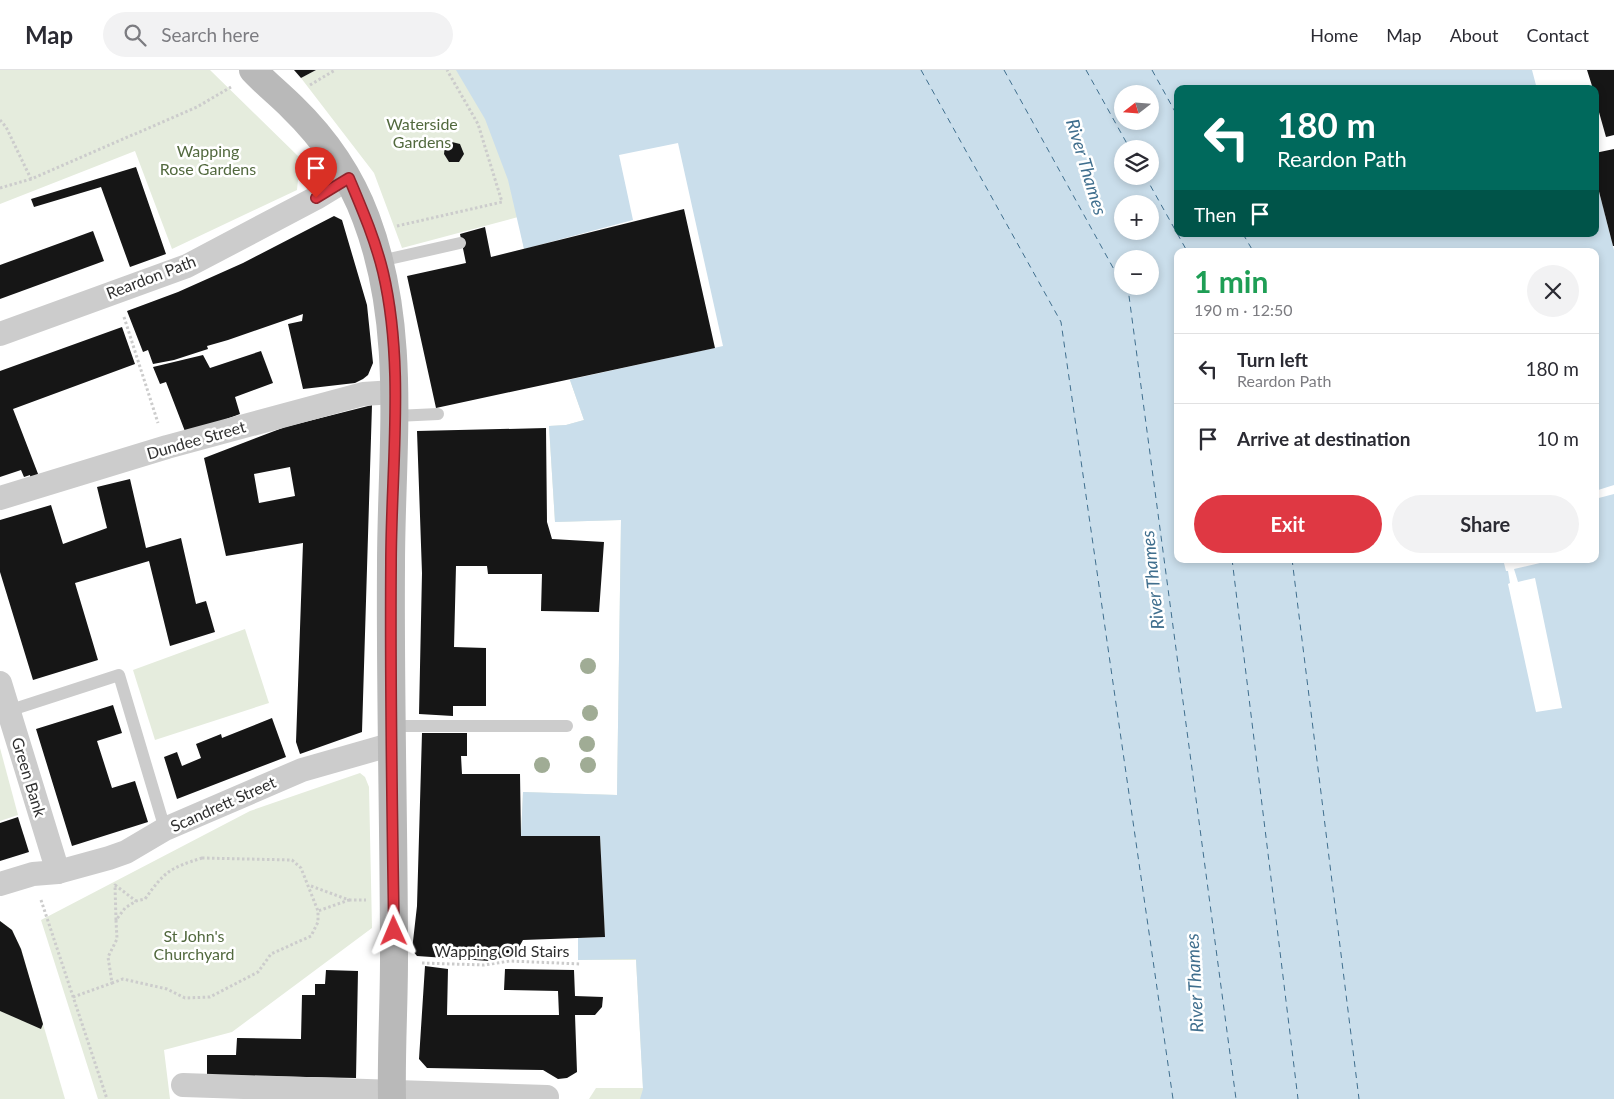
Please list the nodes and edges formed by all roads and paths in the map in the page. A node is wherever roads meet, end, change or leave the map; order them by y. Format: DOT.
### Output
graph roads {
  1 [pos="335,70"];
  2 [pos="447,70"];
  3 [pos="253,71"];
  4 [pos="305,89"];
  5 [pos="0,120"];
  6 [pos="31,178"];
  7 [pos="349,178"];
  8 [pos="0,188"];
  9 [pos="396,226"];
  10 [pos="460,244"];
  11 [pos="380,261"];
  12 [pos="115,290"];
  13 [pos="0,334"];
  14 [pos="395,404"];
  15 [pos="438,414"];
  16 [pos="167,447"];
  17 [pos="0,498"];
  18 [pos="0,683"];
  19 [pos="8,711"];
  20 [pos="567,726"];
  21 [pos="392,735"];
  22 [pos="165,830"];
  23 [pos="58,872"];
  24 [pos="33,874"];
  25 [pos="0,884"];
  26 [pos="310,886"];
  27 [pos="136,901"];
  28 [pos="318,911"];
  29 [pos="116,920"];
  30 [pos="394,962"];
  31 [pos="581,964"];
  32 [pos="112,983"];
  33 [pos="73,997"];
  34 [pos="183,1085"];
  35 [pos="392,1095"];
  36 [pos="547,1097"];
  37 [pos="107,1099"];
  1 -- 4 [label="path"];
  2 -- 9 [label="path"];
  3 -- 6 [label="path"];
  3 -- 7 [label="street"];
  5 -- 6 [label="path"];
  6 -- 8 [label="path"];
  7 -- 11 [label="street"];
  7 -- 12 [label="street, Reardon Path"];
  10 -- 11 [label="lane"];
  11 -- 14 [label="street"];
  12 -- 13 [label="street, Reardon Path"];
  12 -- 16 [label="path"];
  14 -- 15 [label="lane"];
  14 -- 16 [label="street, Dundee Street"];
  14 -- 21 [label="street"];
  16 -- 17 [label="street, Dundee Street"];
  18 -- 19 [label="street, Green Bank"];
  19 -- 22 [label="lane"];
  19 -- 23 [label="street, Green Bank"];
  20 -- 21 [label="lane"];
  21 -- 22 [label="street, Scandrett Street"];
  21 -- 30 [label="street"];
  22 -- 23 [label="street, Scandrett Street"];
  23 -- 24 [label="street, Scandrett Street"];
  24 -- 25 [label="street, Scandrett Street"];
  24 -- 33 [label="path"];
  26 -- 27 [label="path"];
  26 -- 28 [label="path"];
  26 -- 28 [label="path"];
  27 -- 29 [label="path"];
  27 -- 29 [label="path"];
  28 -- 32 [label="path"];
  29 -- 32 [label="path"];
  30 -- 31 [label="path, Wapping Old Stairs"];
  30 -- 35 [label="street"];
  32 -- 33 [label="path"];
  33 -- 37 [label="path"];
  34 -- 35 [label="street"];
  35 -- 36 [label="street"];
}
